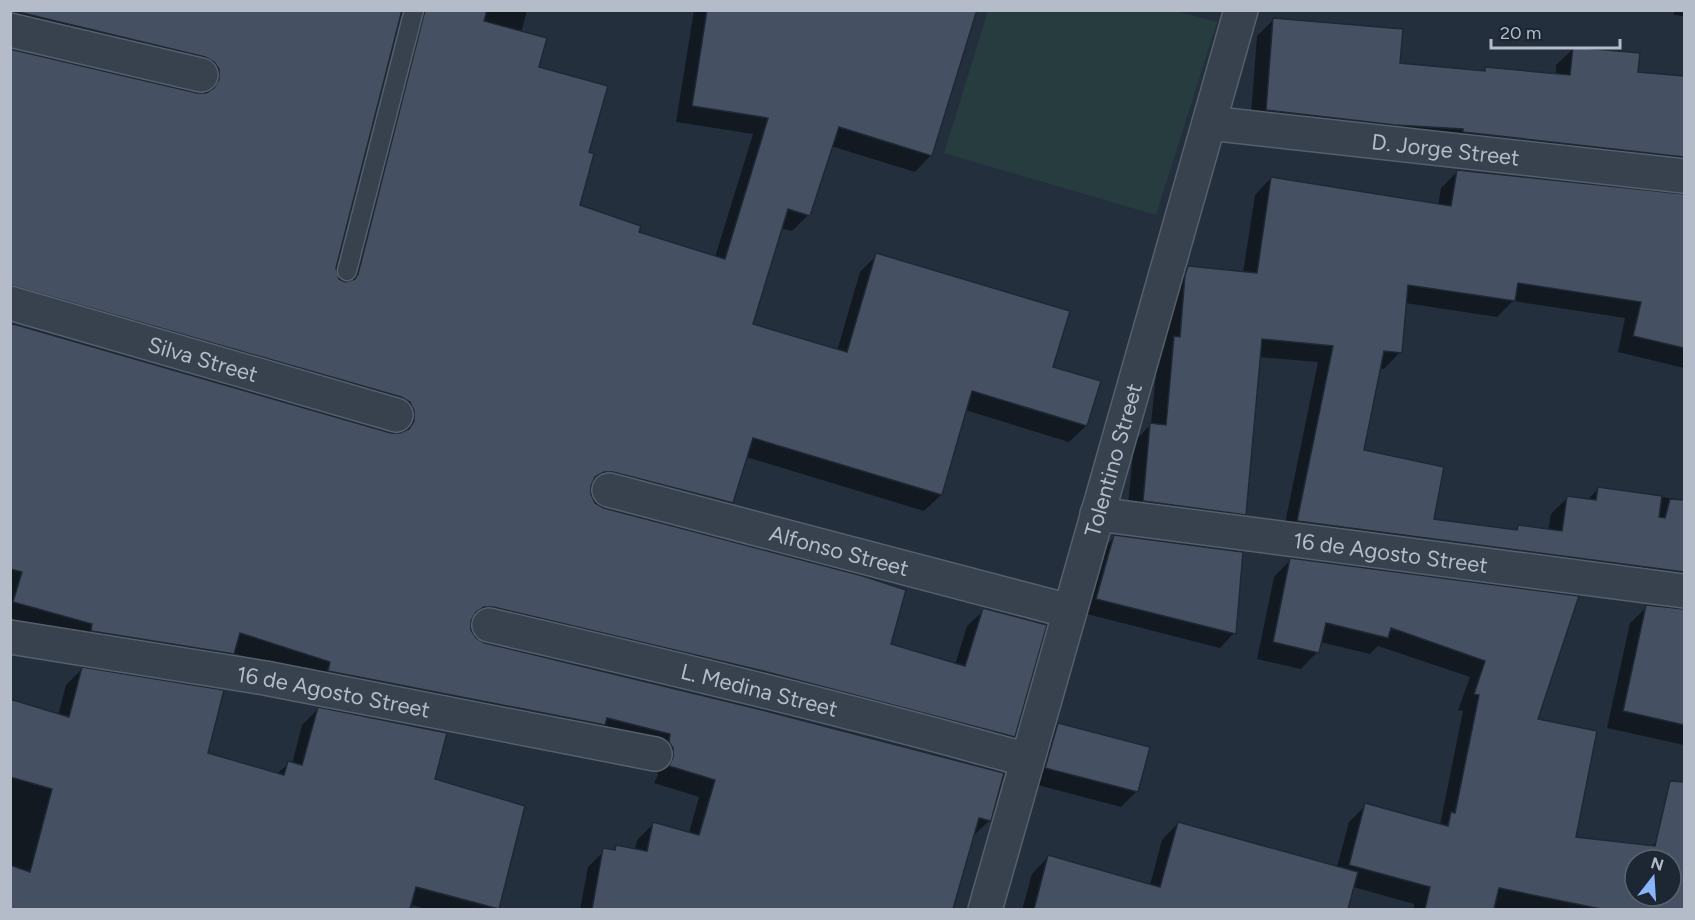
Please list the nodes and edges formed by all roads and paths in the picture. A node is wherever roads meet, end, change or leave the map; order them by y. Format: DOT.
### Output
graph roads {
  1 [pos="414,10"];
  2 [pos="1241,10"];
  3 [pos="10,30"];
  4 [pos="201,75"];
  5 [pos="1209,123"];
  6 [pos="1684,176"];
  7 [pos="346,271"];
  8 [pos="10,303"];
  9 [pos="396,415"];
  10 [pos="609,490"];
  11 [pos="1097,514"];
  12 [pos="1684,591"];
  13 [pos="1069,611"];
  14 [pos="489,625"];
  15 [pos="10,637"];
  16 [pos="655,754"];
  17 [pos="1027,760"];
  18 [pos="985,909"];
  1 -- 7 [label="lane"];
  2 -- 5 [label="street, Tolentino Street"];
  3 -- 4 [label="street"];
  5 -- 6 [label="street, D. Jorge Street"];
  5 -- 11 [label="street, Tolentino Street"];
  8 -- 9 [label="street, Silva Street"];
  10 -- 13 [label="street, Alfonso Street"];
  11 -- 12 [label="street, 16 de Agosto Street"];
  11 -- 13 [label="street, Tolentino Street"];
  13 -- 17 [label="street, Tolentino Street"];
  14 -- 17 [label="street, L. Medina Street"];
  15 -- 16 [label="street, 16 de Agosto Street"];
  17 -- 18 [label="street, Tolentino Street"];
}
